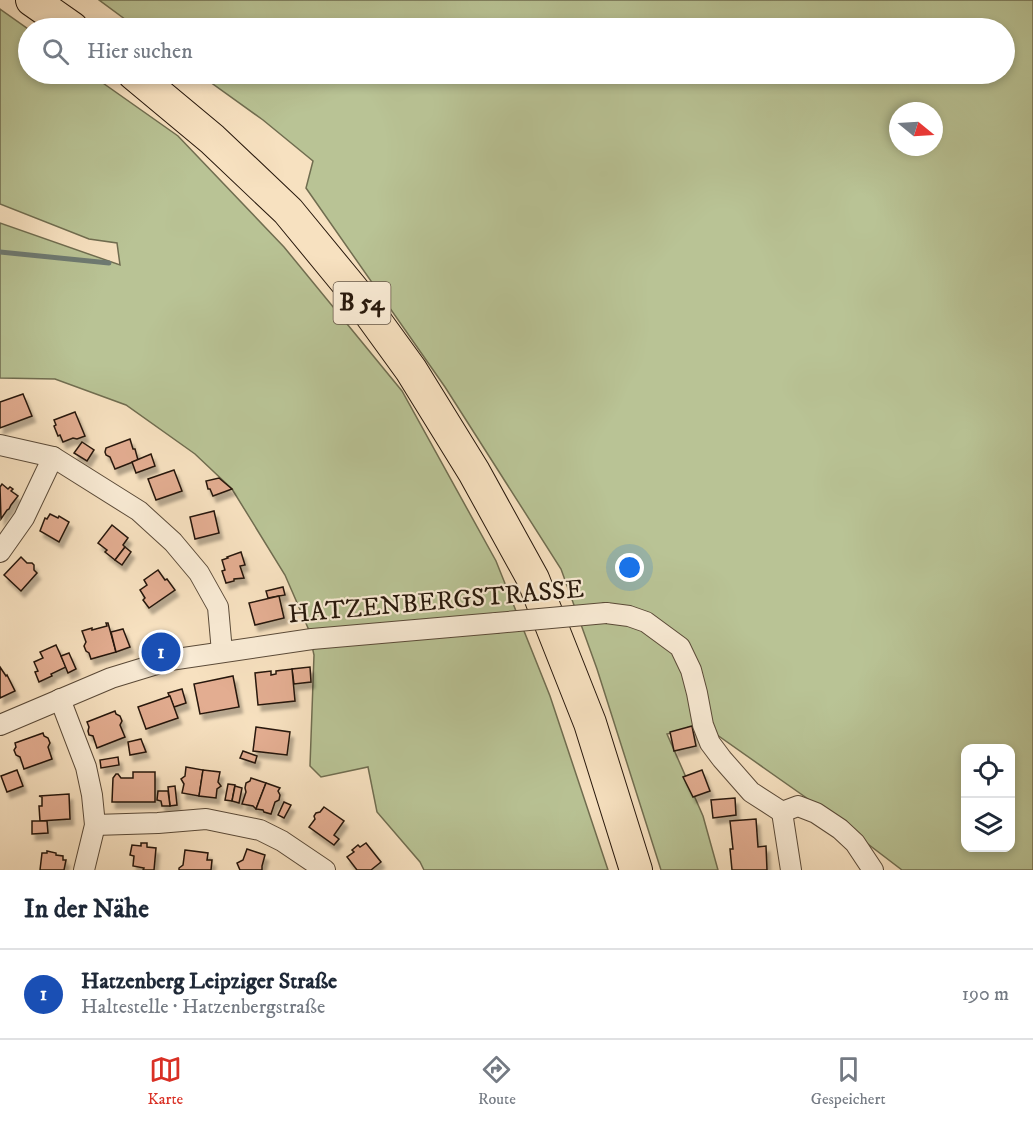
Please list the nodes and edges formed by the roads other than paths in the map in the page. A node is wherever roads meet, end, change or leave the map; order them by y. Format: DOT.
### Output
graph roads {
  1 [pos="32,0"];
  2 [pos="58,18"];
  3 [pos="147,84"];
  4 [pos="0,445"];
  5 [pos="52,457"];
  6 [pos="0,552"];
  7 [pos="222,652"];
  8 [pos="60,699"];
  9 [pos="0,725"];
  10 [pos="782,812"];
  11 [pos="95,825"];
  12 [pos="84,870"];
  13 [pos="325,870"];
  14 [pos="636,870"];
  15 [pos="791,870"];
  16 [pos="873,870"];
  1 -- 2 [label="main road"];
  3 -- 14 [label="main road, B 54"];
  4 -- 5 [label="street"];
  5 -- 6 [label="street"];
  5 -- 7 [label="street"];
  7 -- 8 [label="street, HATZENBERGSTRASSE"];
  7 -- 10 [label="street, HATZENBERGSTRASSE, bridge"];
  8 -- 9 [label="street, HATZENBERGSTRASSE"];
  8 -- 11 [label="street"];
  10 -- 15 [label="street"];
  10 -- 16 [label="street"];
  11 -- 12 [label="street"];
  11 -- 13 [label="street"];
}
